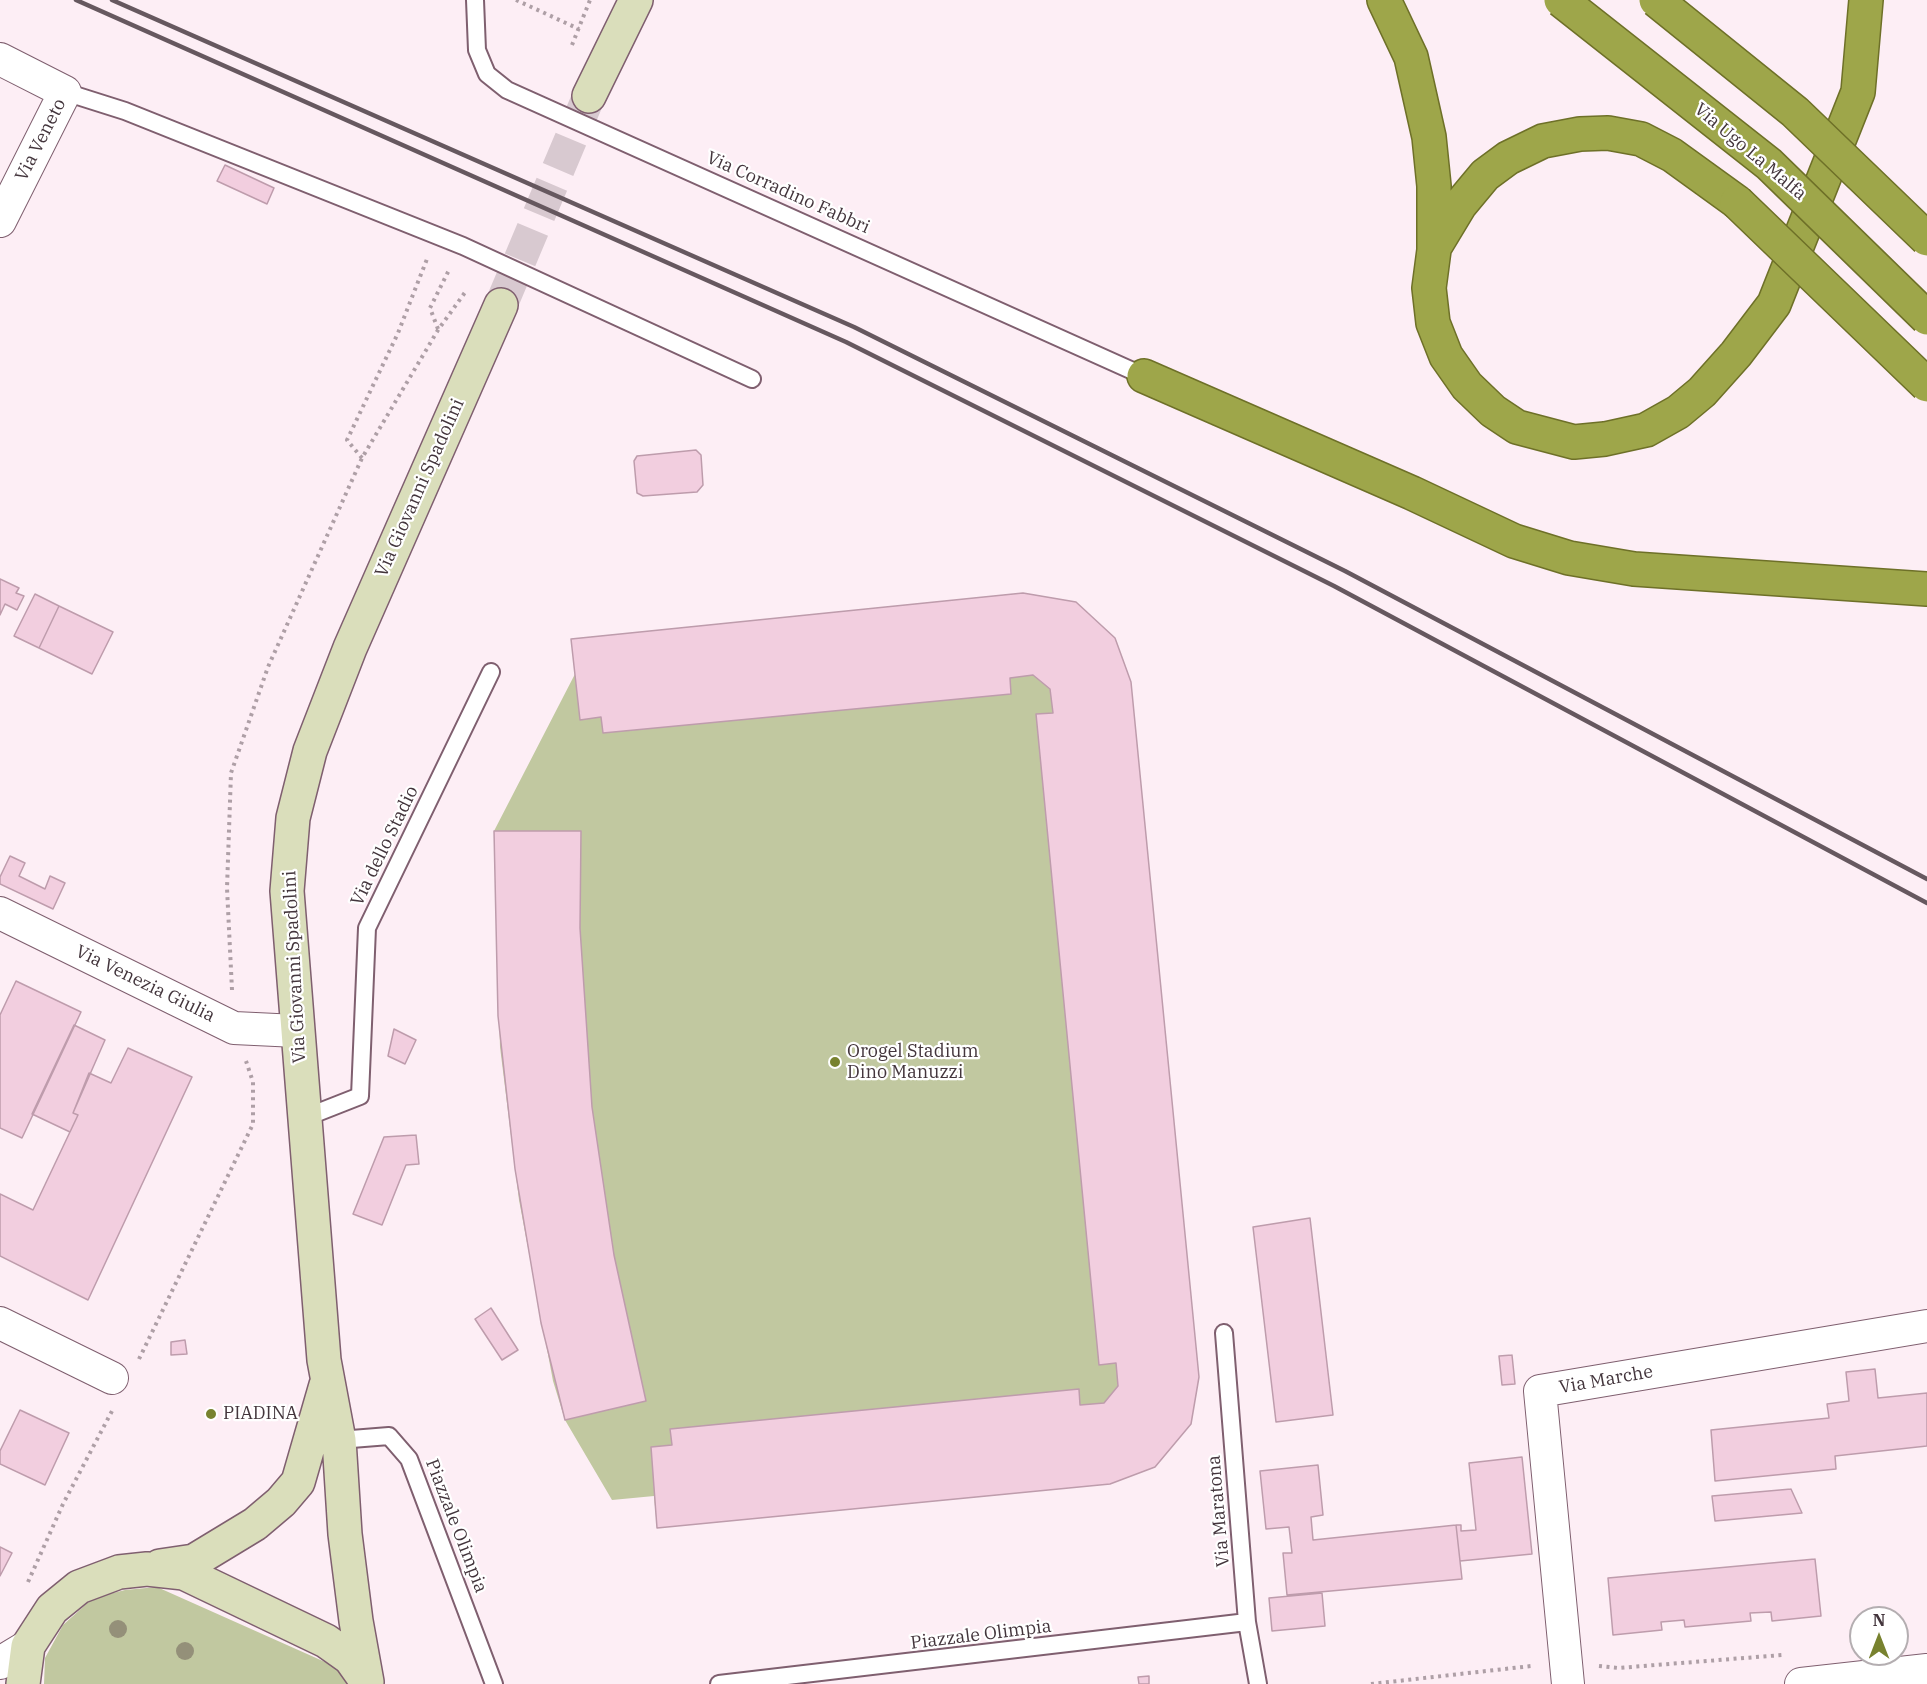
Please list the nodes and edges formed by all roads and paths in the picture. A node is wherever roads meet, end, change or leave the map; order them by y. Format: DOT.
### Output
graph roads {
  1 [pos="475,0"];
  2 [pos="516,0"];
  3 [pos="590,0"];
  4 [pos="636,0"];
  5 [pos="1384,0"];
  6 [pos="1561,0"];
  7 [pos="1656,0"];
  8 [pos="1866,0"];
  9 [pos="579,29"];
  10 [pos="571,47"];
  11 [pos="0,59"];
  12 [pos="65,92"];
  13 [pos="589,96"];
  14 [pos="0,221"];
  15 [pos="439,236"];
  16 [pos="1927,239"];
  17 [pos="464,246"];
  18 [pos="1434,250"];
  19 [pos="466,291"];
  20 [pos="501,305"];
  21 [pos="1927,318"];
  22 [pos="438,330"];
  23 [pos="1144,376"];
  24 [pos="753,379"];
  25 [pos="1927,384"];
  26 [pos="362,458"];
  27 [pos="1927,589"];
  28 [pos="491,672"];
  29 [pos="0,913"];
  30 [pos="234,1028"];
  31 [pos="297,1031"];
  32 [pos="304,1118"];
  33 [pos="0,1323"];
  34 [pos="1927,1326"];
  35 [pos="1224,1333"];
  36 [pos="327,1381"];
  37 [pos="121,1383"];
  38 [pos="339,1440"];
  39 [pos="147,1569"];
  40 [pos="25,1589"];
  41 [pos="1247,1622"];
  42 [pos="28,1646"];
  43 [pos="1792,1654"];
  44 [pos="0,1663"];
  45 [pos="1927,1670"];
  46 [pos="1567,1673"];
  47 [pos="368,1683"];
  48 [pos="23,1684"];
  49 [pos="494,1684"];
  50 [pos="718,1684"];
  51 [pos="1258,1684"];
  52 [pos="1371,1684"];
  53 [pos="1801,1684"];
  1 -- 23 [label="lane, Via Corradino Fabbri"];
  2 -- 9 [label="path"];
  3 -- 9 [label="path"];
  4 -- 13 [label="main road"];
  5 -- 18 [label="highway"];
  6 -- 21 [label="highway, Via Ugo La Malfa, bridge"];
  7 -- 16 [label="highway, bridge"];
  8 -- 18 [label="highway"];
  9 -- 10 [label="path"];
  11 -- 12 [label="street, Via Veneto"];
  12 -- 14 [label="street, Via Veneto"];
  12 -- 15 [label="lane"];
  15 -- 17 [label="lane"];
  15 -- 26 [label="path"];
  17 -- 22 [label="path"];
  17 -- 24 [label="lane"];
  18 -- 25 [label="highway, bridge"];
  19 -- 22 [label="path"];
  20 -- 31 [label="main road, Via Giovanni Spadolini"];
  22 -- 26 [label="path"];
  23 -- 27 [label="highway"];
  26 -- 30 [label="path"];
  28 -- 32 [label="lane, Via dello Stadio"];
  29 -- 30 [label="street, Via Venezia Giulia"];
  30 -- 31 [label="street, Via Venezia Giulia"];
  30 -- 37 [label="path"];
  31 -- 32 [label="main road, Via Giovanni Spadolini"];
  32 -- 36 [label="main road, Via Giovanni Spadolini"];
  33 -- 37 [label="street"];
  34 -- 46 [label="street, Via Marche"];
  35 -- 41 [label="lane, Via Maratona"];
  36 -- 38 [label="main road"];
  36 -- 39 [label="main road"];
  37 -- 40 [label="path"];
  38 -- 47 [label="main road"];
  38 -- 49 [label="lane, Piazzale Olimpia"];
  39 -- 42 [label="main road"];
  39 -- 47 [label="main road"];
  41 -- 50 [label="lane, Piazzale Olimpia"];
  41 -- 51 [label="lane, Via Maratona"];
  42 -- 44 [label="street"];
  42 -- 48 [label="main road"];
  43 -- 46 [label="path"];
  45 -- 53 [label="street"];
  46 -- 52 [label="path"];
}
